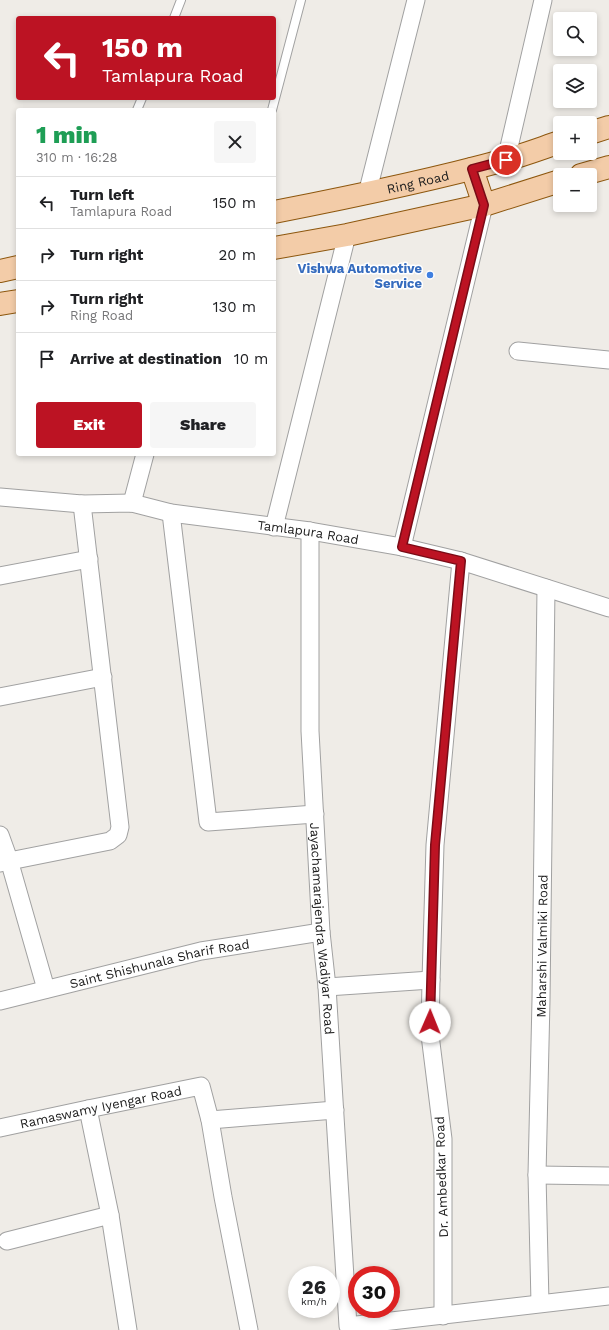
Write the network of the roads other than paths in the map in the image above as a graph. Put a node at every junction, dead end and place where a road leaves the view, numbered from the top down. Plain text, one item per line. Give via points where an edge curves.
1 (181, 0) edge
2 (301, 0) edge
3 (416, 0) edge
4 (543, 0) edge
5 (175, 16) edge
6 (276, 95) edge
7 (609, 127) edge
8 (597, 131) edge
9 (553, 144) edge
10 (506, 160) junction
11 (609, 167) edge
12 (472, 169) junction
13 (597, 170) edge
14 (553, 183) edge
15 (367, 194) junction
16 (484, 205) junction
17 (276, 212) edge
18 (348, 235) junction
19 (276, 248) edge
20 (16, 267) edge
21 (0, 271) edge
22 (16, 301) edge
23 (0, 304) edge
24 (518, 350) dead end
25 (609, 360) edge
26 (144, 456) edge
27 (0, 497) edge
28 (132, 503) junction
29 (82, 504) junction
30 (171, 513) junction
31 (274, 526) junction
32 (310, 531) junction
33 (402, 547) junction
34 (89, 559) junction
35 (461, 561) junction
36 (0, 576) edge
37 (546, 588) junction
38 (609, 608) edge
39 (103, 677) junction
40 (0, 697) edge
41 (315, 814) junction
42 (0, 835) edge
43 (4, 862) edge
44 (321, 932) junction
45 (431, 980) junction
46 (327, 987) junction
47 (46, 989) junction
48 (0, 1001) edge
49 (88, 1108) junction
50 (336, 1110) junction
51 (210, 1120) junction
52 (0, 1128) edge
53 (537, 1175) junction
54 (609, 1176) edge
55 (110, 1215) junction
56 (8, 1241) dead end
57 (609, 1296) edge
58 (540, 1303) junction
59 (442, 1316) junction
60 (128, 1330) edge
61 (248, 1330) edge

1 - 5 lane
2 - 6 lane
3 - 15 street
4 - 10 street
7 - 8 main road
9 - 10 main road, Ring Road
10 - 12 main road, Ring Road
11 - 13 main road
12 - 15 main road, Ring Road
12 - 16 main road
14 - 16 main road
15 - 17 main road, Ring Road
16 - 18 main road
16 - 33 street
18 - 19 main road
18 - 31 street
20 - 21 main road
22 - 23 main road
24 - 25 street
26 - 28 street
27 - 29 street, Tamlapura Road
28 - 29 street, Tamlapura Road
28 - 30 street, Tamlapura Road
29 - 34 street
30 - 31 street, Tamlapura Road
30 - 41 street via 208,822
31 - 32 street, Tamlapura Road
32 - 33 street, Tamlapura Road
32 - 41 street, Jayachamarajendra Wadiyar Road via 310,731
33 - 35 street, Tamlapura Road
34 - 36 street
34 - 39 street
35 - 37 street, Tamlapura Road
35 - 45 street, Dr. Ambedkar Road via 435,845
37 - 38 street, Tamlapura Road
37 - 53 street, Maharshi Valmiki Road
39 - 40 street
39 - 43 street via 120,827 118,835 110,841
41 - 44 street, Jayachamarajendra Wadiyar Road
42 - 43 street
43 - 47 street
44 - 46 street, Jayachamarajendra Wadiyar Road
44 - 47 street, Saint Shishunala Sharif Road via 202,951
45 - 46 street
45 - 59 street, Dr. Ambedkar Road via 430,1035 442,1139
46 - 50 street, Jayachamarajendra Wadiyar Road
47 - 48 street, Saint Shishunala Sharif Road
49 - 51 street, Ramaswamy Iyengar Road via 202,1086
49 - 52 street, Ramaswamy Iyengar Road
49 - 55 street
50 - 51 street
50 - 59 street, Jayachamarajendra Wadiyar Road via 348,1326
51 - 61 street
53 - 54 street
53 - 58 street, Maharshi Valmiki Road
55 - 56 street
55 - 60 street
57 - 58 street
58 - 59 street

